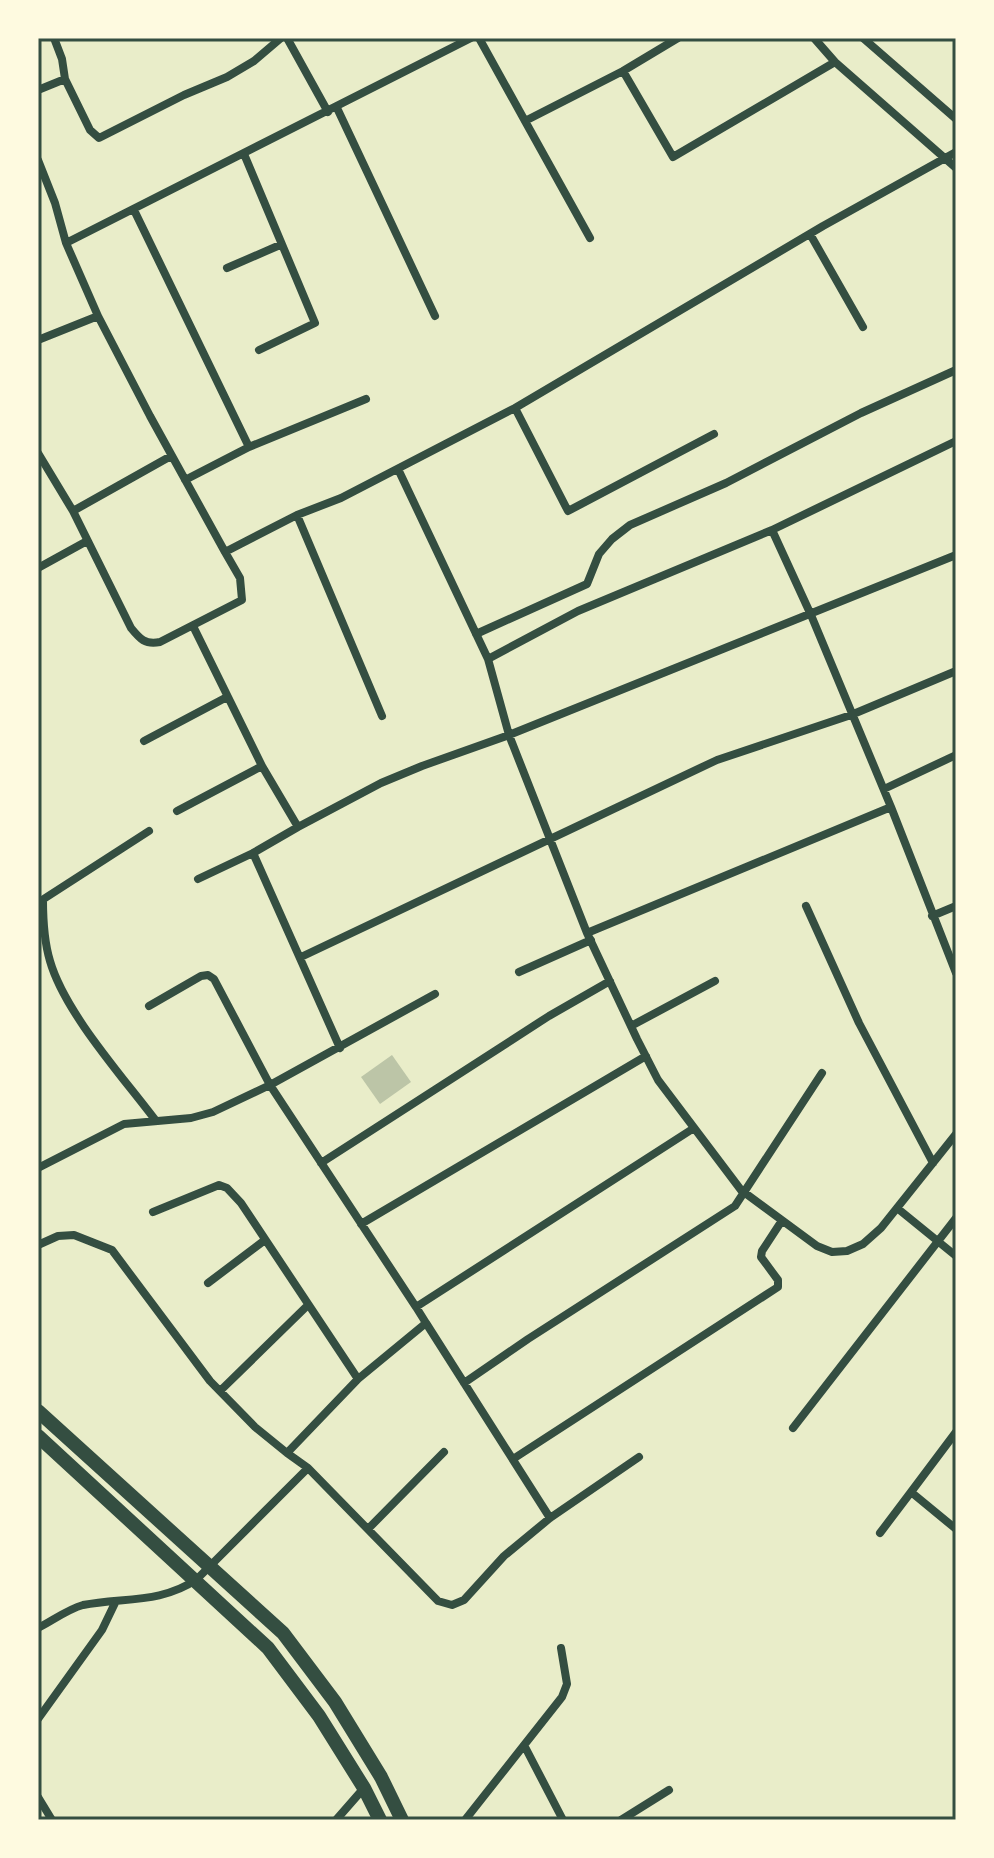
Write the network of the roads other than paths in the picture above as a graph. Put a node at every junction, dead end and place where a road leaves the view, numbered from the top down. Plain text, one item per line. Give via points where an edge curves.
1 (54, 38) edge
2 (281, 38) edge
3 (287, 38) edge
4 (471, 38) edge
5 (479, 38) edge
6 (678, 38) edge
7 (814, 38) edge
8 (863, 38) edge
9 (835, 62) junction
10 (623, 71) junction
11 (65, 79) junction
12 (38, 90) edge
13 (337, 108) junction
14 (328, 112) junction
15 (956, 119) edge
16 (525, 121) junction
17 (956, 152) edge
18 (244, 154) junction
19 (946, 159) junction
20 (38, 160) edge
21 (956, 168) edge
22 (134, 210) junction
23 (810, 234) junction
24 (590, 238) dead end
25 (66, 243) junction
26 (280, 245) junction
27 (227, 268) dead end
28 (98, 316) junction
29 (435, 316) dead end
30 (863, 327) dead end
31 (38, 340) edge
32 (259, 350) dead end
33 (956, 370) edge
34 (366, 399) dead end
35 (515, 408) junction
36 (714, 434) dead end
37 (956, 441) edge
38 (249, 447) junction
39 (38, 453) edge
40 (171, 456) junction
41 (398, 469) junction
42 (185, 480) junction
43 (73, 511) junction
44 (297, 515) junction
45 (772, 530) junction
46 (87, 541) junction
47 (225, 552) junction
48 (956, 555) edge
49 (38, 568) edge
50 (811, 615) junction
51 (193, 626) junction
52 (476, 634) junction
53 (488, 659) junction
54 (956, 671) edge
55 (227, 697) junction
56 (851, 715) junction
57 (382, 716) dead end
58 (509, 735) junction
59 (144, 741) dead end
60 (956, 755) edge
61 (262, 766) junction
62 (884, 789) junction
63 (891, 807) junction
64 (177, 811) dead end
65 (298, 827) junction
66 (149, 831) dead end
67 (550, 838) junction
68 (253, 853) junction
69 (198, 879) dead end
70 (40, 901) edge
71 (806, 906) dead end
72 (956, 906) edge
73 (932, 916) junction
74 (589, 936) junction
75 (301, 957) junction
76 (519, 972) dead end
77 (956, 973) edge
78 (610, 981) junction
79 (715, 981) dead end
80 (435, 994) dead end
81 (149, 1006) dead end
82 (631, 1026) junction
83 (340, 1048) junction
84 (646, 1056) junction
85 (822, 1073) dead end
86 (270, 1085) junction
87 (156, 1121) junction
88 (694, 1128) junction
89 (956, 1134) edge
90 (321, 1163) junction
91 (933, 1163) junction
92 (38, 1168) edge
93 (744, 1193) junction
94 (897, 1208) junction
95 (153, 1212) dead end
96 (956, 1218) edge
97 (781, 1222) junction
98 (361, 1224) junction
99 (265, 1240) junction
100 (939, 1241) junction
101 (38, 1245) edge
102 (956, 1256) edge
103 (208, 1283) dead end
104 (308, 1305) junction
105 (416, 1307) junction
106 (426, 1323) junction
107 (358, 1379) junction
108 (464, 1383) junction
109 (220, 1391) junction
110 (38, 1411) edge
111 (793, 1428) dead end
112 (956, 1432) edge
113 (38, 1436) edge
114 (444, 1452) dead end
115 (287, 1453) junction
116 (639, 1457) dead end
117 (513, 1459) junction
118 (308, 1468) junction
119 (911, 1492) junction
120 (550, 1518) junction
121 (368, 1529) junction
122 (956, 1529) edge
123 (880, 1533) dead end
124 (209, 1567) junction
125 (195, 1581) junction
126 (115, 1603) junction
127 (38, 1628) edge
128 (561, 1648) dead end
129 (38, 1719) edge
130 (524, 1745) junction
131 (364, 1788) junction
132 (669, 1790) dead end
133 (38, 1797) edge
134 (52, 1820) edge
135 (336, 1820) edge
136 (380, 1820) edge
137 (402, 1820) edge
138 (465, 1820) edge
139 (563, 1820) edge
140 (621, 1820) edge

1 - 11 street
2 - 11 street via 227,77 99,138
3 - 14 street
4 - 13 street
5 - 16 street
6 - 10 street
7 - 9 street
8 - 15 street
9 - 10 street via 673,157
9 - 19 street
10 - 16 street
11 - 12 street
13 - 14 street
13 - 29 street
14 - 18 street
16 - 24 street
17 - 19 street
18 - 22 street
18 - 26 street
19 - 21 street
19 - 23 street
20 - 25 street
22 - 25 street
22 - 38 street
23 - 30 street
23 - 35 street
25 - 28 street
26 - 27 street
26 - 32 street via 315,323
28 - 31 street
28 - 40 street
33 - 52 street via 630,525 599,554 587,584
34 - 38 street
35 - 36 street via 568,511
35 - 41 street
37 - 45 street
38 - 42 street
39 - 43 street
40 - 42 street
40 - 43 street
41 - 44 street
41 - 52 street
42 - 47 street
43 - 46 street
44 - 47 street
44 - 57 street
45 - 50 street
45 - 53 street via 578,611
46 - 49 street
46 - 51 street via 141,639 160,642
47 - 51 street via 240,578 242,600
48 - 50 street
50 - 56 street
50 - 58 street
51 - 55 street
52 - 53 street
53 - 58 street
54 - 56 street
55 - 59 street
55 - 61 street
56 - 62 street
56 - 67 street via 717,760
58 - 65 street via 381,783
58 - 67 street
60 - 62 street
61 - 64 street
61 - 65 street
62 - 63 street
63 - 73 street
63 - 74 street
65 - 68 street
66 - 70 street
67 - 74 street
67 - 75 street
68 - 69 street
68 - 75 street
70 - 87 street via 50,963 63,991
71 - 91 street via 859,1023
72 - 73 street
73 - 77 street
74 - 76 street
74 - 78 street
75 - 83 street
78 - 82 street
78 - 90 street
79 - 82 street
80 - 83 street
81 - 86 street via 208,975
82 - 84 street
83 - 86 street
84 - 88 street
84 - 98 street
85 - 93 street
86 - 87 street via 213,1112
86 - 90 street
87 - 92 street via 124,1124
88 - 93 street
88 - 105 street
89 - 91 street
90 - 98 street
91 - 94 street
93 - 97 street
93 - 108 street via 714,1222
94 - 97 street via 863,1244 847,1251 817,1246
94 - 100 street
95 - 99 street via 219,1185 234,1194
96 - 100 street
97 - 117 street via 761,1257 778,1287
98 - 105 street
99 - 103 street
99 - 104 street
100 - 102 street
100 - 111 street
101 - 109 street via 74,1235 112,1250
104 - 107 street
104 - 109 street
105 - 106 street
106 - 107 street
106 - 108 street
107 - 115 street
108 - 117 street
109 - 115 street
110 - 124 main road
112 - 119 street
113 - 125 main road
114 - 121 street
115 - 118 street
116 - 120 street
117 - 120 street
118 - 121 street
118 - 124 street
119 - 122 street
119 - 123 street
120 - 121 street via 504,1556 464,1600 452,1605 438,1601
124 - 125 street
124 - 137 main road via 283,1633 335,1702
125 - 126 street via 179,1592
125 - 131 main road via 268,1648
126 - 127 street via 81,1606
126 - 129 street via 102,1630
128 - 130 street via 567,1684
130 - 138 street
130 - 139 street
131 - 135 street
131 - 136 main road
132 - 140 street
133 - 134 street

